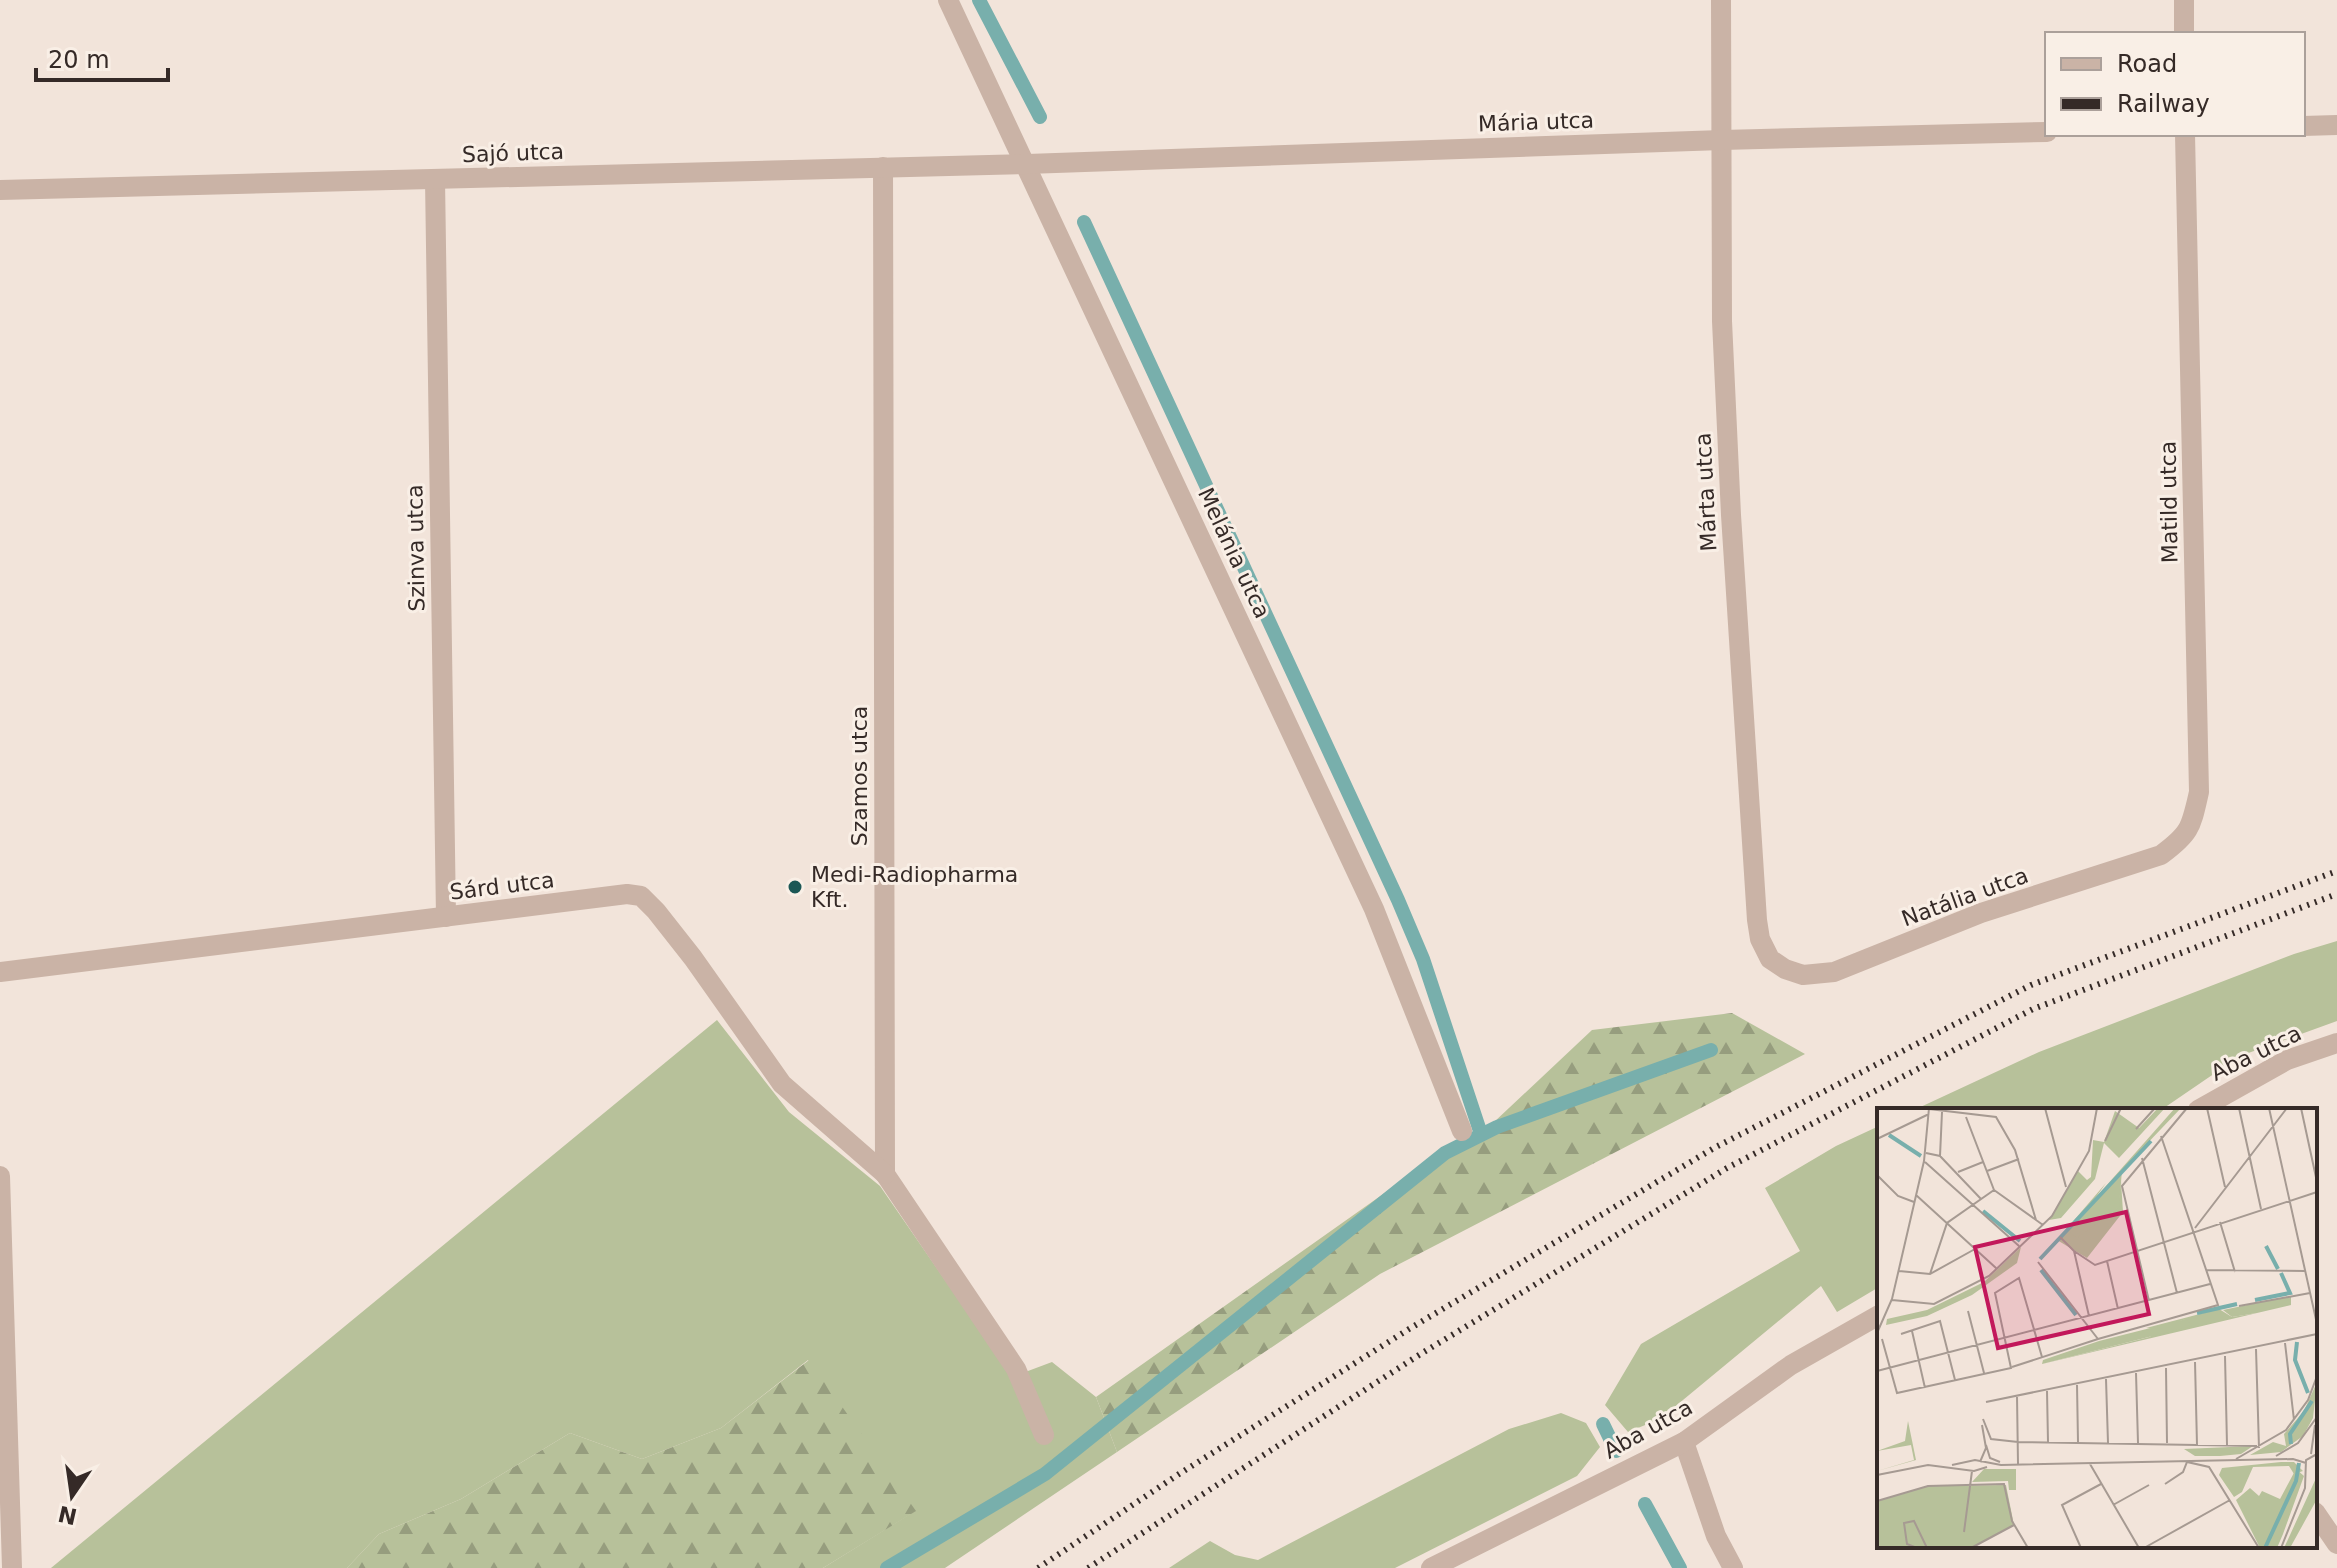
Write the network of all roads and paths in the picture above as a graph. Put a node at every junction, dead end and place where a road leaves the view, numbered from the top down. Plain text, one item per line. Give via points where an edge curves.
1 (948, 0) edge
2 (1721, 0) edge
3 (2184, 0) edge
4 (2184, 32) edge
5 (2337, 125) edge
6 (2305, 126) edge
7 (2045, 132) edge
8 (2185, 136) edge
9 (1722, 140) junction
10 (1027, 164) junction
11 (883, 167) junction
12 (435, 179) junction
13 (0, 190) edge
14 (2161, 855) joint
15 (446, 917) junction
16 (1785, 969) joint
17 (0, 972) edge
18 (2337, 1043) edge
19 (2202, 1108) edge
20 (1462, 1131) dead end
21 (885, 1174) junction
22 (0, 1176) edge
23 (1877, 1316) edge
24 (1044, 1435) dead end
25 (1684, 1442) junction
26 (2317, 1515) edge
27 (2337, 1544) edge
28 (12, 1568) edge
29 (1431, 1568) edge
30 (1733, 1568) edge

1 - 10 street, Melánia utca
2 - 9 street, Márta utca
3 - 4 street
5 - 6 street
7 - 9 street, Mária utca
8 - 14 street, Matild utca via 2199,792 2191,828
9 - 10 street, Mária utca
9 - 16 street, Márta utca via 1722,321 1757,920 1770,959
10 - 11 street, Sajó utca
10 - 20 street, Melánia utca via 1374,909
11 - 12 street, Sajó utca
11 - 21 street, Szamos utca
12 - 13 street, Sajó utca
12 - 15 street, Szinva utca
14 - 16 street, Natália utca via 1981,913 1834,972 1803,975
15 - 17 street, Sárd utca
15 - 21 street, Sárd utca via 641,896 693,958 782,1084
18 - 19 street, Aba utca via 2287,1060
21 - 24 street via 1016,1369
22 - 28 street
23 - 25 street, Aba utca via 1791,1365
25 - 29 street, Aba utca
25 - 30 street via 1716,1536
26 - 27 street

